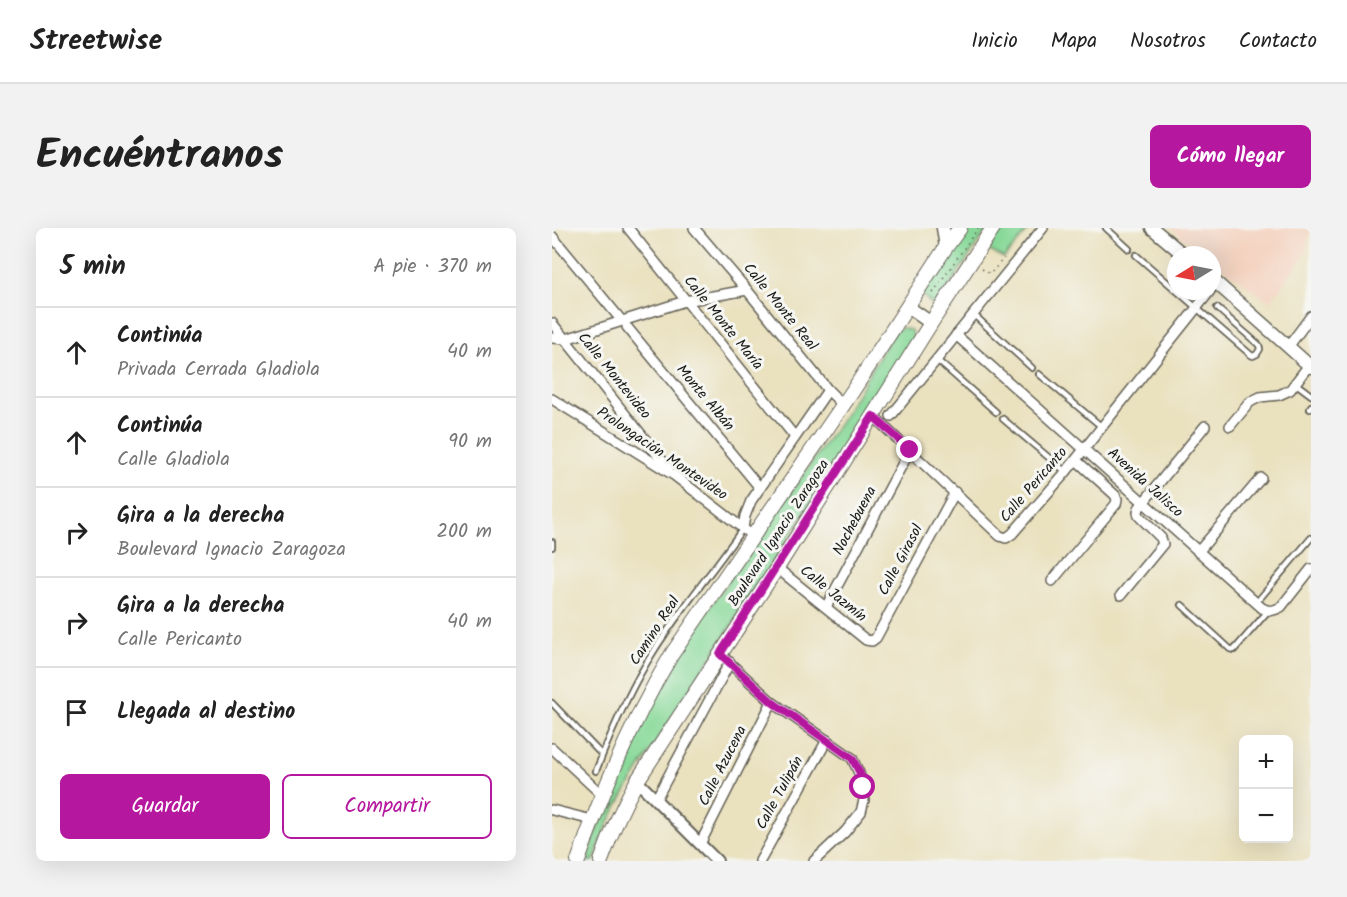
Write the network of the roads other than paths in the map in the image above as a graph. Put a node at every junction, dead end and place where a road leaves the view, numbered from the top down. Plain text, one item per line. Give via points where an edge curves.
1 (628, 228) edge
2 (694, 228) edge
3 (943, 228) edge
4 (960, 228) edge
5 (993, 228) edge
6 (1043, 228) edge
7 (1106, 228) edge
8 (1152, 228) edge
9 (552, 236) edge
10 (1173, 246) edge
11 (946, 247) junction
12 (1129, 249) dead end
13 (1136, 255) dead end
14 (1167, 283) edge
15 (747, 291) junction
16 (1221, 292) edge
17 (1187, 300) edge
18 (1202, 300) edge
19 (686, 301) junction
20 (908, 307) junction
21 (1196, 308) junction
22 (1217, 309) dead end
23 (973, 314) junction
24 (1311, 316) edge
25 (552, 322) edge
26 (931, 323) junction
27 (625, 324) junction
28 (956, 335) junction
29 (552, 338) edge
30 (566, 339) junction
31 (1288, 346) junction
32 (937, 360) junction
33 (1310, 366) edge
34 (1032, 368) dead end
35 (1039, 374) dead end
36 (1295, 383) junction
37 (828, 390) junction
38 (1311, 395) edge
39 (552, 399) edge
40 (843, 405) junction
41 (996, 412) dead end
42 (873, 416) junction
43 (891, 416) dead end
44 (1003, 419) dead end
45 (1205, 426) dead end
46 (1230, 426) dead end
47 (1102, 427) junction
48 (795, 438) junction
49 (1085, 449) junction
50 (910, 450) junction
51 (1076, 460) junction
52 (1066, 472) junction
53 (675, 476) junction
54 (1261, 478) dead end
55 (760, 488) junction
56 (955, 492) junction
57 (1143, 503) junction
58 (748, 533) junction
59 (1311, 538) edge
60 (552, 542) edge
61 (552, 547) edge
62 (1198, 552) junction
63 (777, 568) junction
64 (1311, 569) edge
65 (1052, 581) dead end
66 (1121, 595) dead end
67 (1256, 603) junction
68 (1182, 605) dead end
69 (826, 607) junction
70 (1268, 611) junction
71 (872, 640) joint
72 (725, 658) junction
73 (772, 702) junction
74 (552, 703) edge
75 (827, 740) junction
76 (552, 748) edge
77 (602, 755) junction
78 (596, 771) dead end
79 (637, 781) junction
80 (602, 795) junction
81 (656, 799) junction
82 (552, 810) edge
83 (592, 820) junction
84 (700, 844) junction
85 (578, 861) edge
86 (601, 861) edge
87 (717, 861) edge
88 (759, 861) edge
89 (814, 861) edge

1 - 19 street, Calle Monte María
2 - 15 street, Calle Monte Real
3 - 11 main road
4 - 11 main road, Boulevard Ignacio Zaragoza
5 - 26 main road, Boulevard Ignacio Zaragoza
6 - 23 street
7 - 12 lane
8 - 10 main road
9 - 27 street, Monte Albán
11 - 20 main road, Boulevard Ignacio Zaragoza
13 - 14 lane
15 - 19 street
15 - 37 street, Calle Monte Real
16 - 31 main road
17 - 21 lane
18 - 21 street, Calle Pericanto
19 - 27 street
19 - 48 street, Calle Monte María
20 - 26 main road
20 - 40 main road, Boulevard Ignacio Zaragoza
21 - 22 lane via 1251,355 1257,354 1259,345
21 - 47 street, Calle Pericanto
23 - 28 street
23 - 34 lane
24 - 31 street
25 - 30 street, Calle Montevideo
26 - 42 main road, Boulevard Ignacio Zaragoza
27 - 30 street
27 - 55 street, Monte Albán
28 - 32 street
28 - 49 street, Avenida Jalisco
29 - 30 street
30 - 53 street, Calle Montevideo
31 - 33 main road
32 - 41 lane
32 - 43 street
33 - 36 street
35 - 47 lane
36 - 38 lane
36 - 46 street via 1290,390 1250,402
37 - 40 street, Calle Monte Real
37 - 48 street
39 - 53 street, Prolongación Montevideo
40 - 58 main road, Boulevard Ignacio Zaragoza
42 - 50 street, Calle Pericanto
42 - 63 main road, Boulevard Ignacio Zaragoza
44 - 52 lane
45 - 57 street
47 - 49 street, Calle Pericanto
48 - 55 street
49 - 51 street, Calle Pericanto
49 - 57 street, Avenida Jalisco
50 - 56 street, Calle Pericanto
50 - 69 street, Nochebuena
51 - 52 street, Calle Pericanto
51 - 65 street via 1117,499
52 - 56 street, Calle Pericanto via 1006,538
53 - 58 street, Prolongación Montevideo
54 - 62 street
55 - 58 street via 745,516
56 - 71 street, Calle Girasol
57 - 62 street, Avenida Jalisco
57 - 66 street via 1139,516 1163,544
58 - 77 lane, Camino Real via 687,603 654,650
58 - 80 main road, Boulevard Ignacio Zaragoza via 661,672
59 - 67 lane
60 - 61 lane
62 - 67 street, Avenida Jalisco
63 - 69 street, Calle Jazmín
63 - 72 main road, Boulevard Ignacio Zaragoza
64 - 70 street via 1281,607
67 - 70 street, Avenida Jalisco
68 - 70 lane via 1234,650
69 - 71 street, Calle Jazmín via 866,640
72 - 73 street
72 - 79 main road, Boulevard Ignacio Zaragoza
72 - 81 street
73 - 75 street
73 - 84 street, Calle Azucena
74 - 77 lane
75 - 88 street, Calle Tulipán
75 - 89 street via 852,758 860,773 864,800 861,812 845,832
76 - 80 street
77 - 78 lane, Camino Real
79 - 81 street
79 - 86 main road, Boulevard Ignacio Zaragoza
80 - 83 main road, Boulevard Ignacio Zaragoza
81 - 84 street
82 - 83 street
83 - 85 main road, Boulevard Ignacio Zaragoza
84 - 87 street

